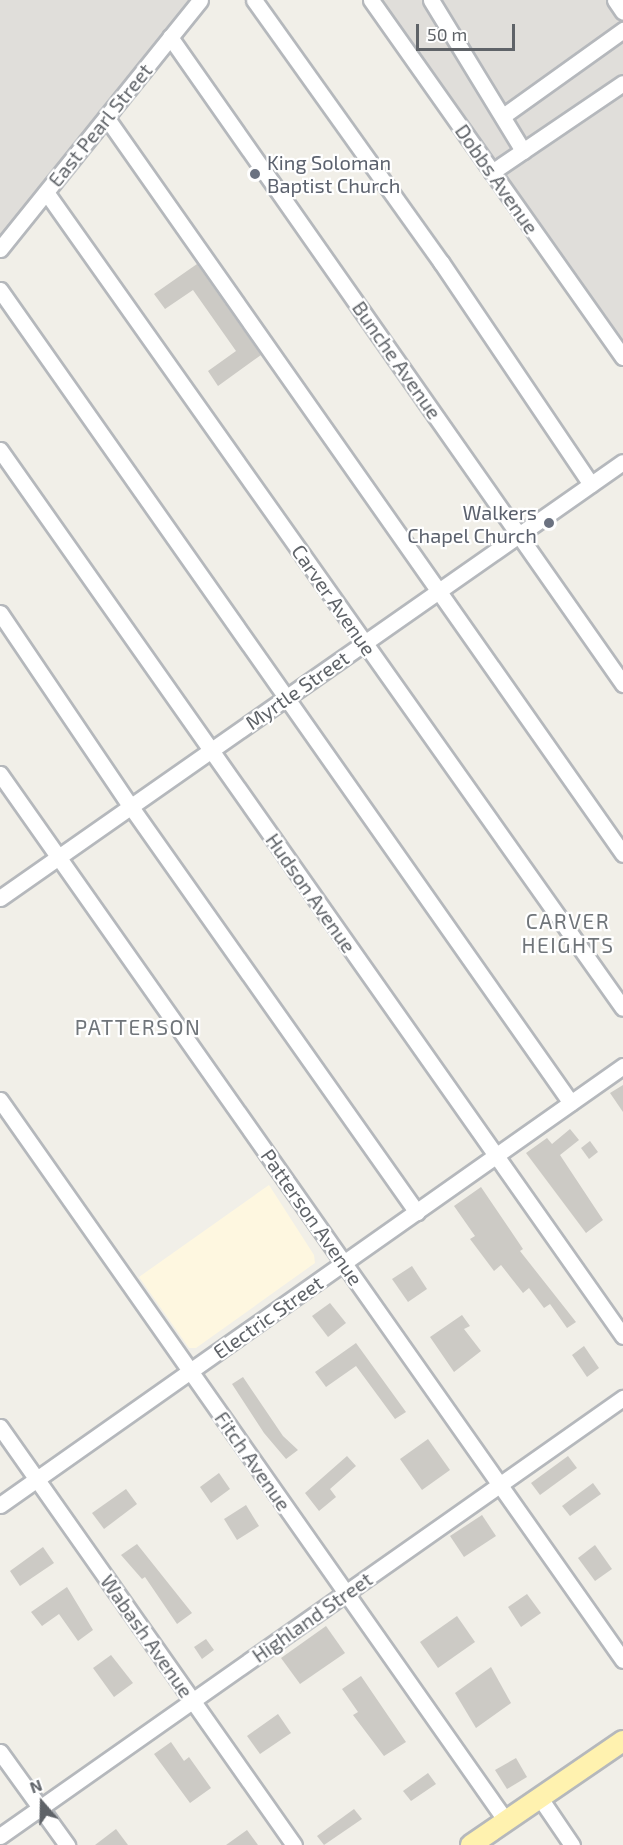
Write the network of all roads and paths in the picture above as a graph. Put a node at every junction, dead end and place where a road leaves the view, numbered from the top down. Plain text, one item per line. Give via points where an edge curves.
1 (200, 0) edge
2 (254, 0) edge
3 (371, 0) edge
4 (431, 0) edge
5 (615, 0) edge
6 (623, 12) edge
7 (623, 30) edge
8 (170, 37) junction
9 (623, 82) edge
10 (503, 116) junction
11 (106, 117) junction
12 (524, 151) junction
13 (492, 172) junction
14 (46, 192) junction
15 (0, 249) edge
16 (0, 290) edge
17 (623, 357) edge
18 (0, 450) edge
19 (623, 462) edge
20 (591, 484) junction
21 (519, 535) junction
22 (438, 591) junction
23 (0, 613) edge
24 (365, 643) junction
25 (623, 684) edge
26 (286, 698) junction
27 (211, 751) junction
28 (0, 774) edge
29 (131, 807) junction
30 (623, 854) edge
31 (58, 857) junction
32 (0, 898) edge
33 (623, 1008) edge
34 (623, 1066) edge
35 (0, 1100) edge
36 (571, 1103) junction
37 (496, 1156) junction
38 (417, 1212) junction
39 (344, 1263) junction
40 (623, 1336) edge
41 (190, 1371) junction
42 (623, 1398) edge
43 (0, 1427) edge
44 (37, 1480) junction
45 (500, 1485) junction
46 (0, 1505) edge
47 (345, 1593) junction
48 (623, 1660) edge
49 (192, 1700) junction
50 (623, 1741) edge
51 (0, 1752) edge
52 (540, 1798) junction
53 (41, 1807) junction
54 (506, 1821) junction
55 (0, 1836) edge
56 (67, 1845) edge
57 (294, 1845) edge
58 (471, 1845) edge
59 (572, 1845) edge

1 - 8 street, East Pearl Street
2 - 20 street via 441,262
3 - 13 street, Dobbs Avenue
4 - 10 street
5 - 6 street
7 - 10 street
8 - 11 street, East Pearl Street
8 - 21 street, Bunche Avenue
9 - 12 street
10 - 12 street
11 - 14 street, East Pearl Street
11 - 22 street
12 - 13 street
13 - 17 street, Dobbs Avenue
14 - 15 street, East Pearl Street
14 - 24 street, Carver Avenue
16 - 26 street
18 - 27 street, Hudson Avenue
19 - 20 street, Myrtle Street
20 - 21 street, Myrtle Street
21 - 22 street, Myrtle Street
21 - 25 street, Bunche Avenue
22 - 24 street, Myrtle Street
22 - 30 street
23 - 29 street
24 - 26 street, Myrtle Street
24 - 33 street, Carver Avenue
26 - 27 street, Myrtle Street
26 - 36 street
27 - 29 street, Myrtle Street
27 - 37 street, Hudson Avenue
28 - 31 street, Patterson Avenue
29 - 31 street, Myrtle Street
29 - 38 street
31 - 32 street, Myrtle Street
31 - 39 street, Patterson Avenue
34 - 36 street, Electric Street
35 - 41 street, Fitch Avenue
36 - 37 street, Electric Street
37 - 38 street, Electric Street
37 - 40 street, Hudson Avenue
38 - 39 street, Electric Street
39 - 41 street, Electric Street
39 - 45 street, Patterson Avenue
41 - 44 street, Electric Street
41 - 47 street, Fitch Avenue
42 - 45 street, Highland Street
43 - 44 street, Wabash Avenue
44 - 46 street, Electric Street
44 - 49 street, Wabash Avenue
45 - 47 street, Highland Street
45 - 48 street, Patterson Avenue
47 - 49 street, Highland Street
47 - 54 street, Fitch Avenue
49 - 53 street, Highland Street
49 - 57 street, Wabash Avenue
50 - 52 main road
51 - 53 street
52 - 54 main road
52 - 59 street
53 - 55 street, Highland Street
53 - 56 street
54 - 58 main road

